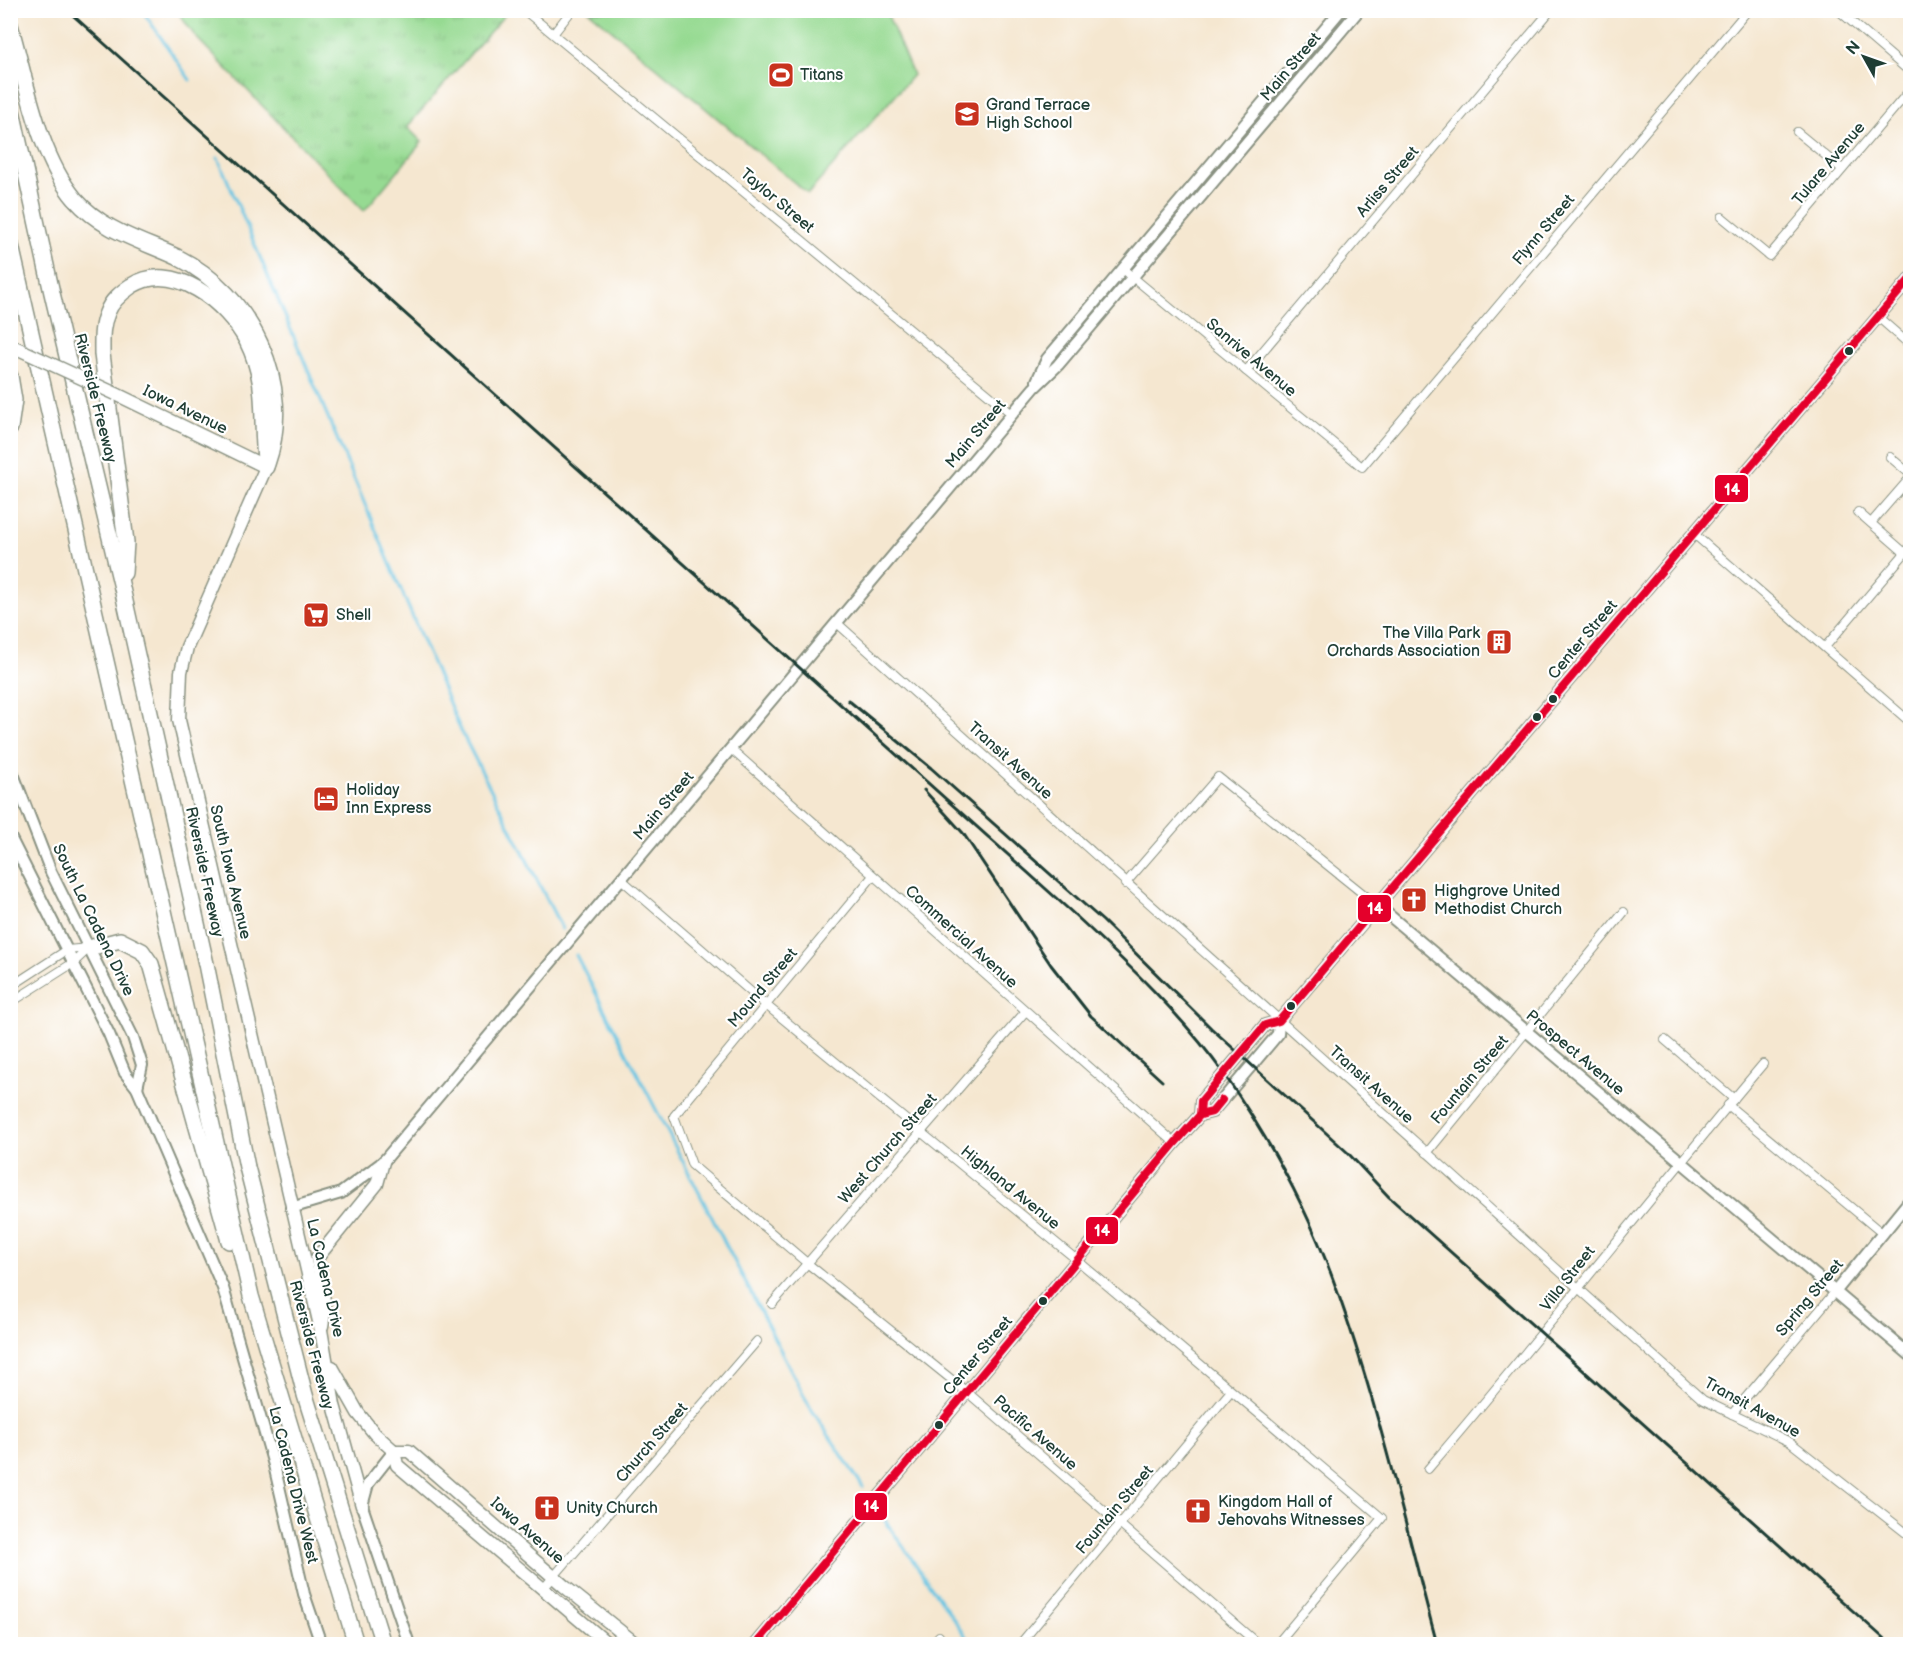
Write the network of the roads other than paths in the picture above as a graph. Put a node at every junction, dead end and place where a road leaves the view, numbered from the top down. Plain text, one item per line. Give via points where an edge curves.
1 (524, 10) edge
2 (572, 10) edge
3 (1341, 10) edge
4 (1359, 10) edge
5 (1551, 10) edge
6 (1748, 10) edge
7 (1838, 10) edge
8 (10, 25) edge
9 (554, 33) junction
10 (1911, 72) edge
11 (1911, 90) edge
12 (10, 101) edge
13 (1797, 132) dead end
14 (1842, 169) junction
15 (1722, 217) dead end
16 (10, 241) edge
17 (1122, 269) junction
18 (1133, 278) junction
19 (1911, 279) edge
20 (1878, 317) junction
21 (10, 345) edge
22 (1911, 345) edge
23 (1246, 371) junction
24 (10, 376) edge
25 (1034, 388) junction
26 (1012, 414) junction
27 (10, 428) edge
28 (1890, 457) dead end
29 (266, 467) junction
30 (1362, 467) joint
31 (1911, 476) edge
32 (1858, 512) dead end
33 (1871, 523) junction
34 (1694, 534) junction
35 (1908, 550) edge
36 (122, 588) junction
37 (837, 623) junction
38 (1826, 646) junction
39 (1911, 722) edge
40 (731, 749) junction
41 (10, 766) edge
42 (10, 837) edge
43 (872, 877) junction
44 (621, 879) junction
45 (1125, 884) junction
46 (1377, 905) junction
47 (1624, 912) dead end
48 (89, 948) junction
49 (67, 950) junction
50 (73, 963) junction
51 (10, 987) edge
52 (10, 1004) edge
53 (766, 1005) junction
54 (1025, 1012) junction
55 (1279, 1021) junction
56 (1527, 1032) junction
57 (1665, 1040) dead end
58 (1763, 1064) dead end
59 (137, 1088) junction
60 (1731, 1102) junction
61 (1200, 1115) junction
62 (674, 1116) joint
63 (921, 1133) junction
64 (1175, 1143) junction
65 (1427, 1153) junction
66 (383, 1162) junction
67 (1681, 1162) junction
68 (1911, 1200) edge
69 (291, 1208) junction
70 (1883, 1234) junction
71 (1077, 1260) junction
72 (807, 1263) junction
73 (1577, 1287) junction
74 (1835, 1292) junction
75 (251, 1296) junction
76 (772, 1304) dead end
77 (321, 1330) junction
78 (237, 1333) joint
79 (757, 1341) dead end
80 (326, 1355) junction
81 (1911, 1355) edge
82 (967, 1392) junction
83 (1230, 1392) junction
84 (1732, 1414) junction
85 (394, 1451) junction
86 (1428, 1469) dead end
87 (362, 1506) junction
88 (1119, 1525) junction
89 (1911, 1536) edge
90 (555, 1577) junction
91 (543, 1589) junction
92 (939, 1636) dead end
93 (321, 1644) edge
94 (356, 1644) edge
95 (383, 1644) edge
96 (409, 1644) edge
97 (608, 1644) edge
98 (636, 1644) edge
99 (756, 1644) edge
100 (932, 1644) edge
101 (1020, 1644) edge
102 (1258, 1644) edge
103 (1277, 1644) edge

1 - 9 street, Taylor Street
2 - 9 street
3 - 17 main road, Main Street
4 - 18 main road, Main Street
5 - 23 street, Arliss Street
6 - 30 street, Flynn Street
7 - 10 street
8 - 29 highway via 39,123 64,185 83,208 105,225 178,258 201,273 228,296 248,321 270,370 277,411 274,444
9 - 26 street, Taylor Street
11 - 14 street, Tulare Avenue
12 - 36 highway, Riverside Freeway
13 - 14 street
14 - 15 street, Tulare Avenue via 1768,256
16 - 75 highway
17 - 18 street, Sanrive Avenue
17 - 25 main road, Main Street via 1047,359
18 - 23 street, Sanrive Avenue
18 - 25 main road, Main Street
19 - 20 main road, Center Street
20 - 22 street
20 - 34 main road, Center Street
21 - 29 main road, Iowa Avenue, bridge
23 - 30 street, Sanrive Avenue
24 - 27 highway via 14,400
25 - 26 main road, Main Street
26 - 37 main road, Main Street
28 - 31 street
29 - 36 highway via 260,375 239,329 202,292 172,278 146,279 124,290 107,311 102,327 126,542
29 - 69 main road, South Iowa Avenue via 188,647 181,672 179,720
31 - 33 street
32 - 33 street
33 - 35 street
34 - 38 street
34 - 46 main road, Center Street
35 - 38 street
36 - 95 highway, Riverside Freeway via 247,1167 305,1395
37 - 40 main road, Main Street
37 - 45 street, Transit Avenue
38 - 39 street
40 - 43 street, Commercial Avenue
40 - 44 main road, Main Street
41 - 48 main road, South La Cadena Drive via 51,872
42 - 49 main road, South La Cadena Drive
43 - 53 street, Mound Street
43 - 54 street, Commercial Avenue
44 - 53 street, Highland Avenue
44 - 66 main road, Main Street
45 - 46 street, Prospect Avenue via 1218,777
45 - 55 street, Transit Avenue
46 - 55 main road, Center Street
46 - 56 main road, Prospect Avenue
47 - 56 street, Fountain Street
48 - 49 street
48 - 50 street
48 - 59 main road, South La Cadena Drive via 133,1037 142,1065
48 - 75 highway via 120,940 142,951 151,964 237,1269
49 - 50 main road, South La Cadena Drive
49 - 51 street
50 - 52 street
50 - 59 main road, South La Cadena Drive via 125,1074
53 - 62 street, Mound Street
53 - 63 street, Highland Avenue
54 - 63 street, West Church Street
54 - 64 street, Commercial Avenue
55 - 61 main road, Center Street via 1278,1034 1212,1112
55 - 61 main road, Center Street via 1265,1025 1201,1101
55 - 65 street, Transit Avenue
56 - 65 street, Fountain Street
56 - 67 main road, Prospect Avenue
57 - 60 street
58 - 60 street, Villa Street
59 - 78 main road, South La Cadena Drive via 210,1252
60 - 67 street, Villa Street
60 - 70 street
61 - 64 main road, Center Street
62 - 72 street, Pacific Avenue via 692,1165
63 - 71 street, Highland Avenue
63 - 72 street, West Church Street
64 - 71 main road, Center Street
65 - 73 street, Transit Avenue
66 - 69 main road, Main Street via 341,1193
66 - 77 main road via 377,1184 317,1258 325,1307
67 - 73 street, Villa Street
67 - 74 main road, Prospect Avenue
68 - 70 main road, Spring Street
69 - 77 main road, La Cadena Drive
70 - 74 main road, Spring Street
71 - 82 main road, Center Street
71 - 83 street, Highland Avenue
72 - 76 street, West Church Street
72 - 82 street, Pacific Avenue
73 - 84 street, Transit Avenue via 1703,1400
73 - 86 street, Villa Street via 1542,1335
74 - 81 main road, Prospect Avenue
74 - 84 street, Spring Street
75 - 94 highway
77 - 80 main road, La Cadena Drive
78 - 93 main road, La Cadena Drive West via 274,1465 304,1594
79 - 90 street, Church Street
80 - 85 main road, Iowa Avenue via 358,1413
80 - 87 main road via 333,1405
82 - 88 street, Pacific Avenue
82 - 99 main road, Center Street
83 - 88 street, Fountain Street
83 - 103 street, Highland Avenue via 1382,1518
84 - 89 street, Transit Avenue via 1790,1442
85 - 87 main road via 368,1484
85 - 90 main road, Iowa Avenue via 409,1452
85 - 91 main road, Iowa Avenue via 397,1465
87 - 96 main road
88 - 101 street, Fountain Street
88 - 102 street, Pacific Avenue
90 - 91 street, Church Street
90 - 98 main road, Iowa Avenue
91 - 97 main road, Iowa Avenue
92 - 100 street

